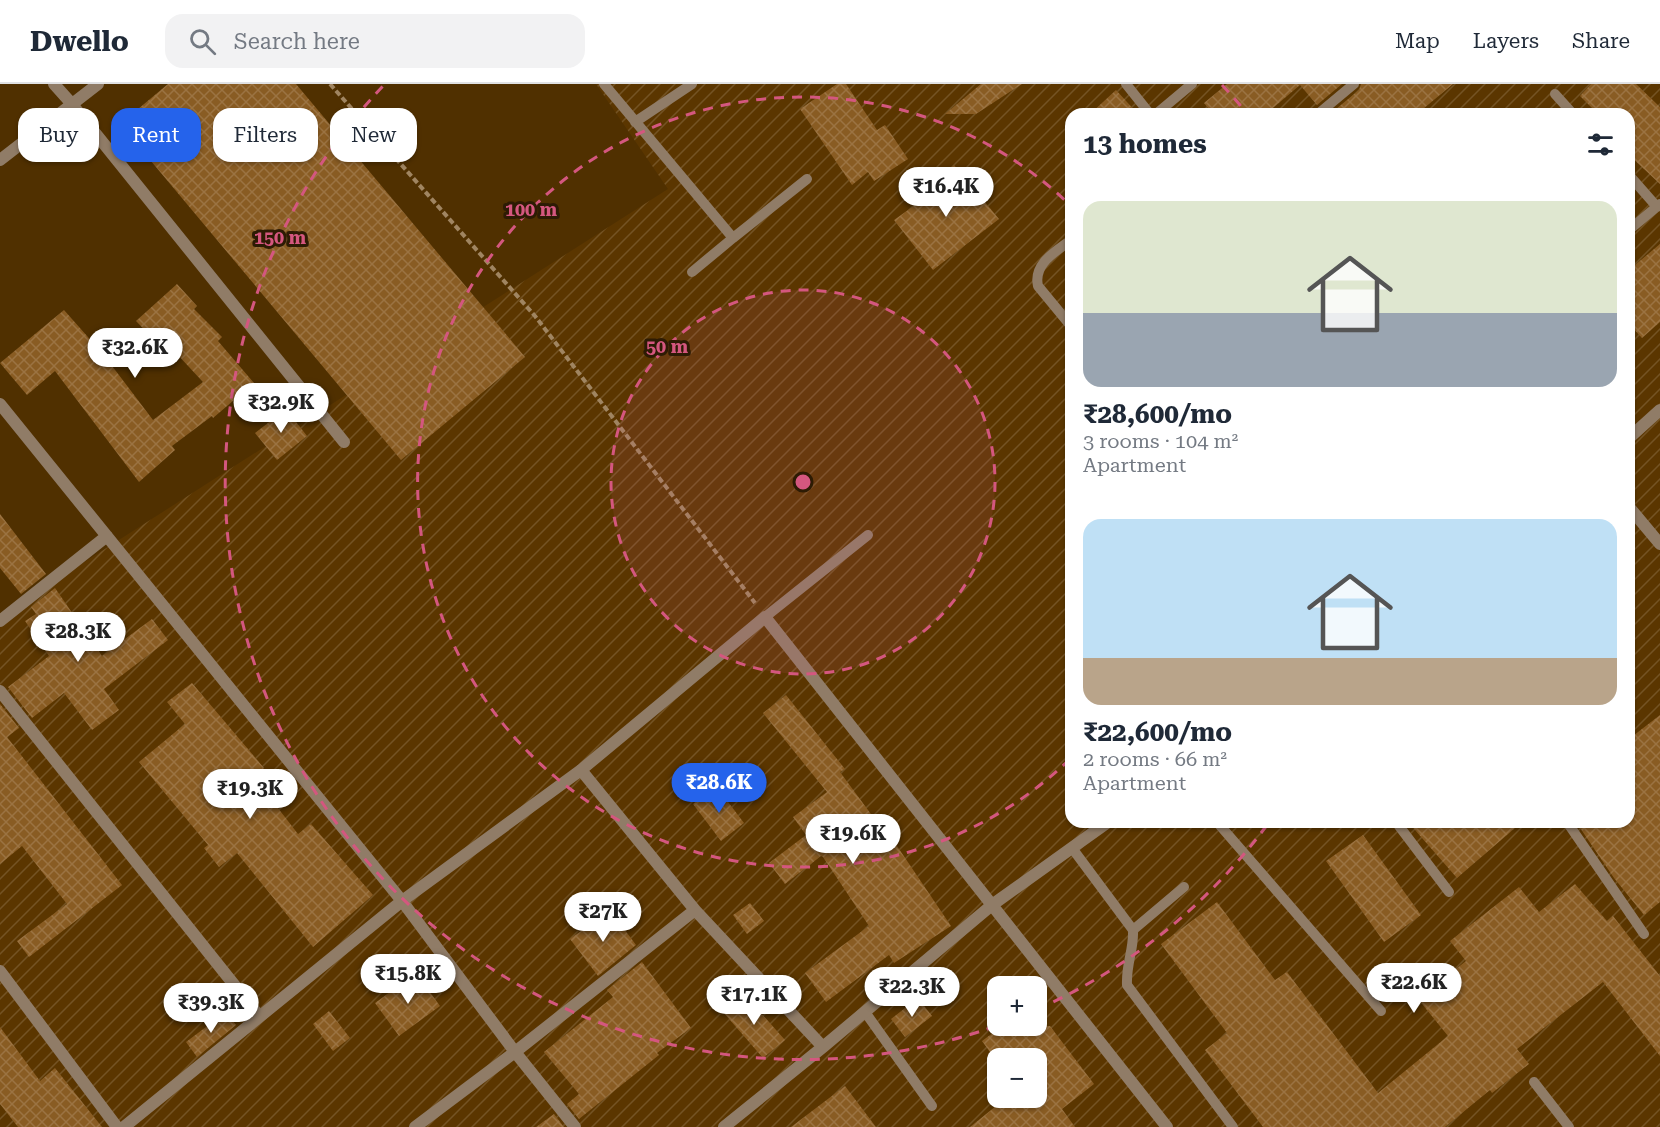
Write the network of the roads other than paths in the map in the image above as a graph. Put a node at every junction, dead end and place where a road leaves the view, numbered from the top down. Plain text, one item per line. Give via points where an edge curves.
1 (54, 84) edge
2 (98, 84) edge
3 (604, 84) edge
4 (692, 84) edge
5 (1126, 84) edge
6 (1192, 84) edge
7 (1354, 84) edge
8 (1555, 94) dead end
9 (71, 103) junction
10 (1145, 108) edge
11 (1163, 108) edge
12 (1325, 108) edge
13 (1568, 108) edge
14 (635, 122) junction
15 (0, 160) edge
16 (807, 178) dead end
17 (1635, 182) edge
18 (1659, 205) edge
19 (1635, 226) edge
20 (733, 238) junction
21 (1065, 245) edge
22 (692, 272) dead end
23 (1065, 319) edge
24 (0, 404) edge
25 (1660, 410) edge
26 (1635, 433) edge
27 (344, 442) dead end
28 (1635, 514) edge
29 (868, 535) dead end
30 (107, 536) junction
31 (1660, 544) edge
32 (765, 617) junction
33 (0, 621) edge
34 (0, 691) edge
35 (581, 770) junction
36 (1100, 828) edge
37 (1222, 828) edge
38 (1401, 828) edge
39 (1571, 828) edge
40 (1072, 848) junction
41 (1184, 887) dead end
42 (1449, 892) dead end
43 (402, 901) junction
44 (992, 905) junction
45 (695, 910) junction
46 (1133, 930) junction
47 (1644, 933) dead end
48 (0, 971) edge
49 (1381, 1011) dead end
50 (865, 1012) junction
51 (259, 1016) junction
52 (823, 1047) junction
53 (515, 1052) junction
54 (1534, 1082) dead end
55 (932, 1106) dead end
56 (117, 1127) edge
57 (124, 1127) edge
58 (415, 1127) edge
59 (575, 1127) edge
60 (724, 1127) edge
61 (1167, 1127) edge
62 (1233, 1127) edge
63 (1569, 1127) edge

1 - 9 street
2 - 9 street
3 - 14 lane
4 - 14 lane
5 - 10 lane
6 - 11 lane
7 - 12 lane
8 - 13 lane
9 - 15 street
9 - 27 street
14 - 20 lane
16 - 20 lane
17 - 18 lane
18 - 19 lane
20 - 22 lane
21 - 23 lane via 1039,268 1036,278 1038,286
24 - 30 street
25 - 26 street
28 - 31 street
29 - 32 lane
30 - 33 street
30 - 43 street
32 - 35 street
32 - 44 street
34 - 51 street
35 - 43 street
35 - 45 street
36 - 40 street
37 - 49 lane
38 - 42 lane
39 - 47 lane
40 - 44 street
40 - 46 lane
41 - 46 lane
43 - 51 street
43 - 53 street
44 - 50 street
44 - 61 street
45 - 52 street
45 - 53 street
46 - 62 lane via 1127,985
48 - 56 street
50 - 52 street
50 - 55 lane
51 - 57 street
52 - 60 street
53 - 58 street
53 - 59 street
54 - 63 lane

